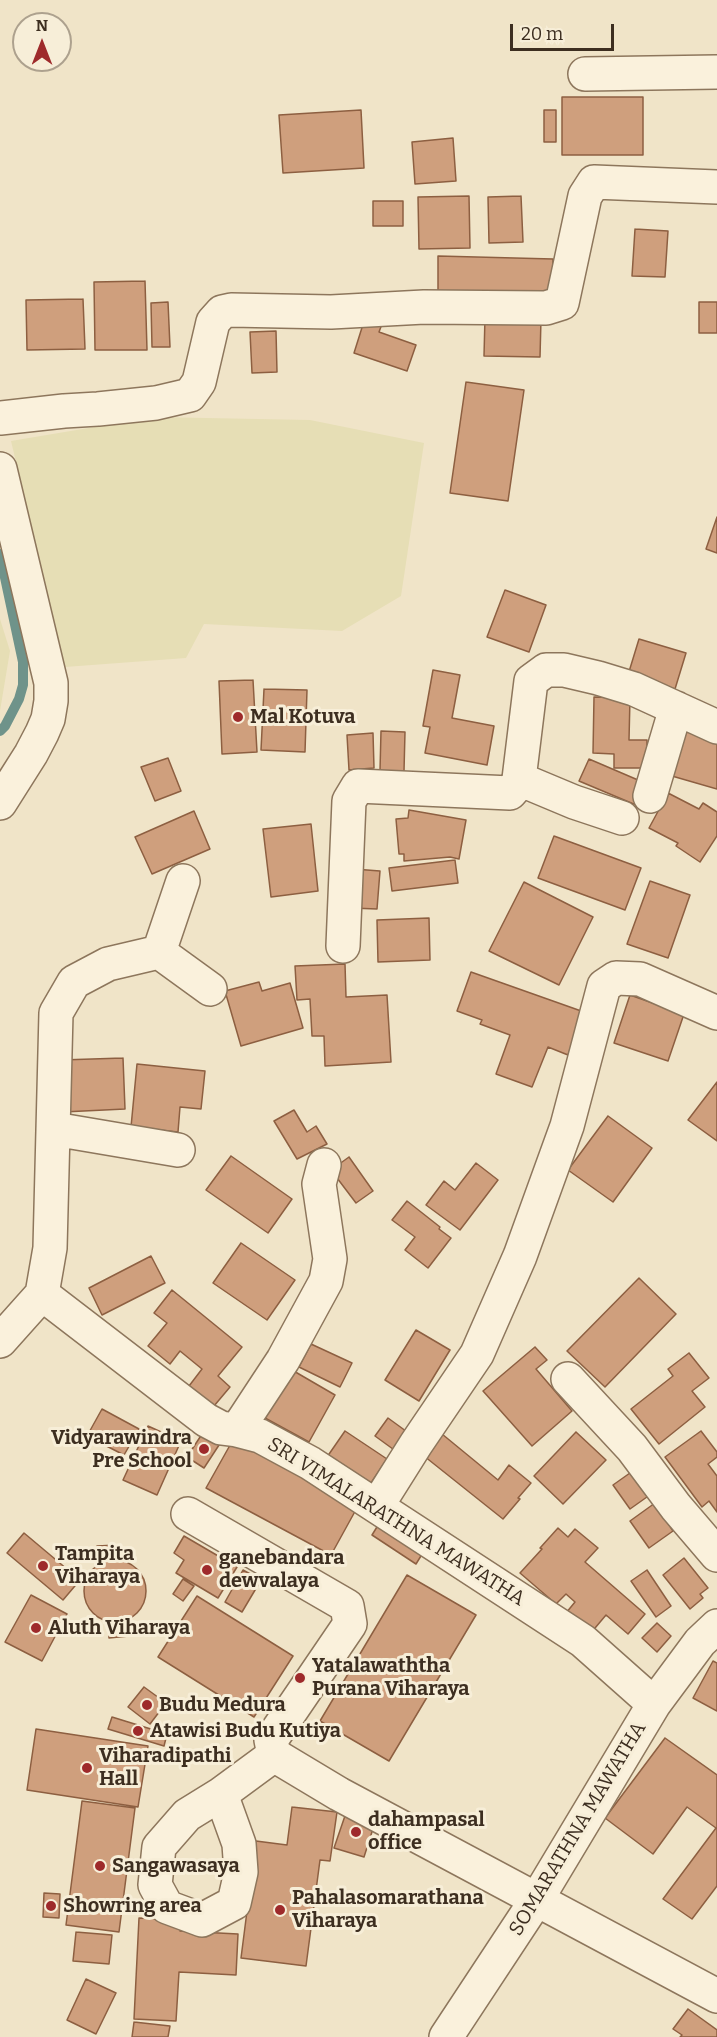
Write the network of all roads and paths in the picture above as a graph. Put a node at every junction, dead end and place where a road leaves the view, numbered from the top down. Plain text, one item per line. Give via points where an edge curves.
1 (717, 72) edge
2 (585, 74) dead end
3 (717, 187) edge
4 (0, 418) edge
5 (0, 469) edge
6 (676, 708) junction
7 (717, 727) edge
8 (519, 779) junction
9 (650, 796) dead end
10 (0, 803) edge
11 (622, 819) dead end
12 (183, 881) dead end
13 (343, 946) dead end
14 (159, 952) junction
15 (210, 989) dead end
16 (717, 1013) edge
17 (54, 1129) junction
18 (178, 1150) dead end
19 (324, 1165) dead end
20 (42, 1294) junction
21 (0, 1341) edge
22 (568, 1379) dead end
23 (237, 1430) junction
24 (377, 1506) junction
25 (188, 1514) dead end
26 (717, 1555) edge
27 (717, 1626) edge
28 (654, 1704) junction
29 (274, 1755) junction
30 (221, 1794) dead end
31 (537, 1899) junction
32 (717, 1996) edge
33 (446, 2037) edge

1 - 2 street
3 - 4 street via 594,182 585,196 562,303 546,308 231,310 222,312 213,322 199,382 190,395 144,404
5 - 10 street via 51,683 48,719
6 - 7 street
6 - 8 street via 598,678 546,670 531,681
6 - 9 street
8 - 11 street
8 - 13 street via 510,793 358,786 349,801
12 - 14 street
14 - 15 street
14 - 17 street via 108,964 74,982 56,1013
16 - 24 street via 640,979 616,978 604,986 567,1126 520,1256 477,1354
17 - 18 street
17 - 20 street via 50,1248
19 - 23 street via 319,1185 330,1259 326,1281 283,1360
20 - 21 street
20 - 23 street, SRI VIMALARATHNA MAWATHA via 206,1420 221,1428
22 - 26 street via 632,1448
23 - 24 street, SRI VIMALARATHNA MAWATHA via 260,1436 310,1463
24 - 28 street, SRI VIMALARATHNA MAWATHA via 583,1641
25 - 29 street via 347,1606 350,1624 271,1740
27 - 28 street, SOMARATHNA MAWATHA via 700,1642
28 - 31 street, SOMARATHNA MAWATHA
29 - 30 street
29 - 31 street
31 - 32 street
31 - 33 street, SOMARATHNA MAWATHA

